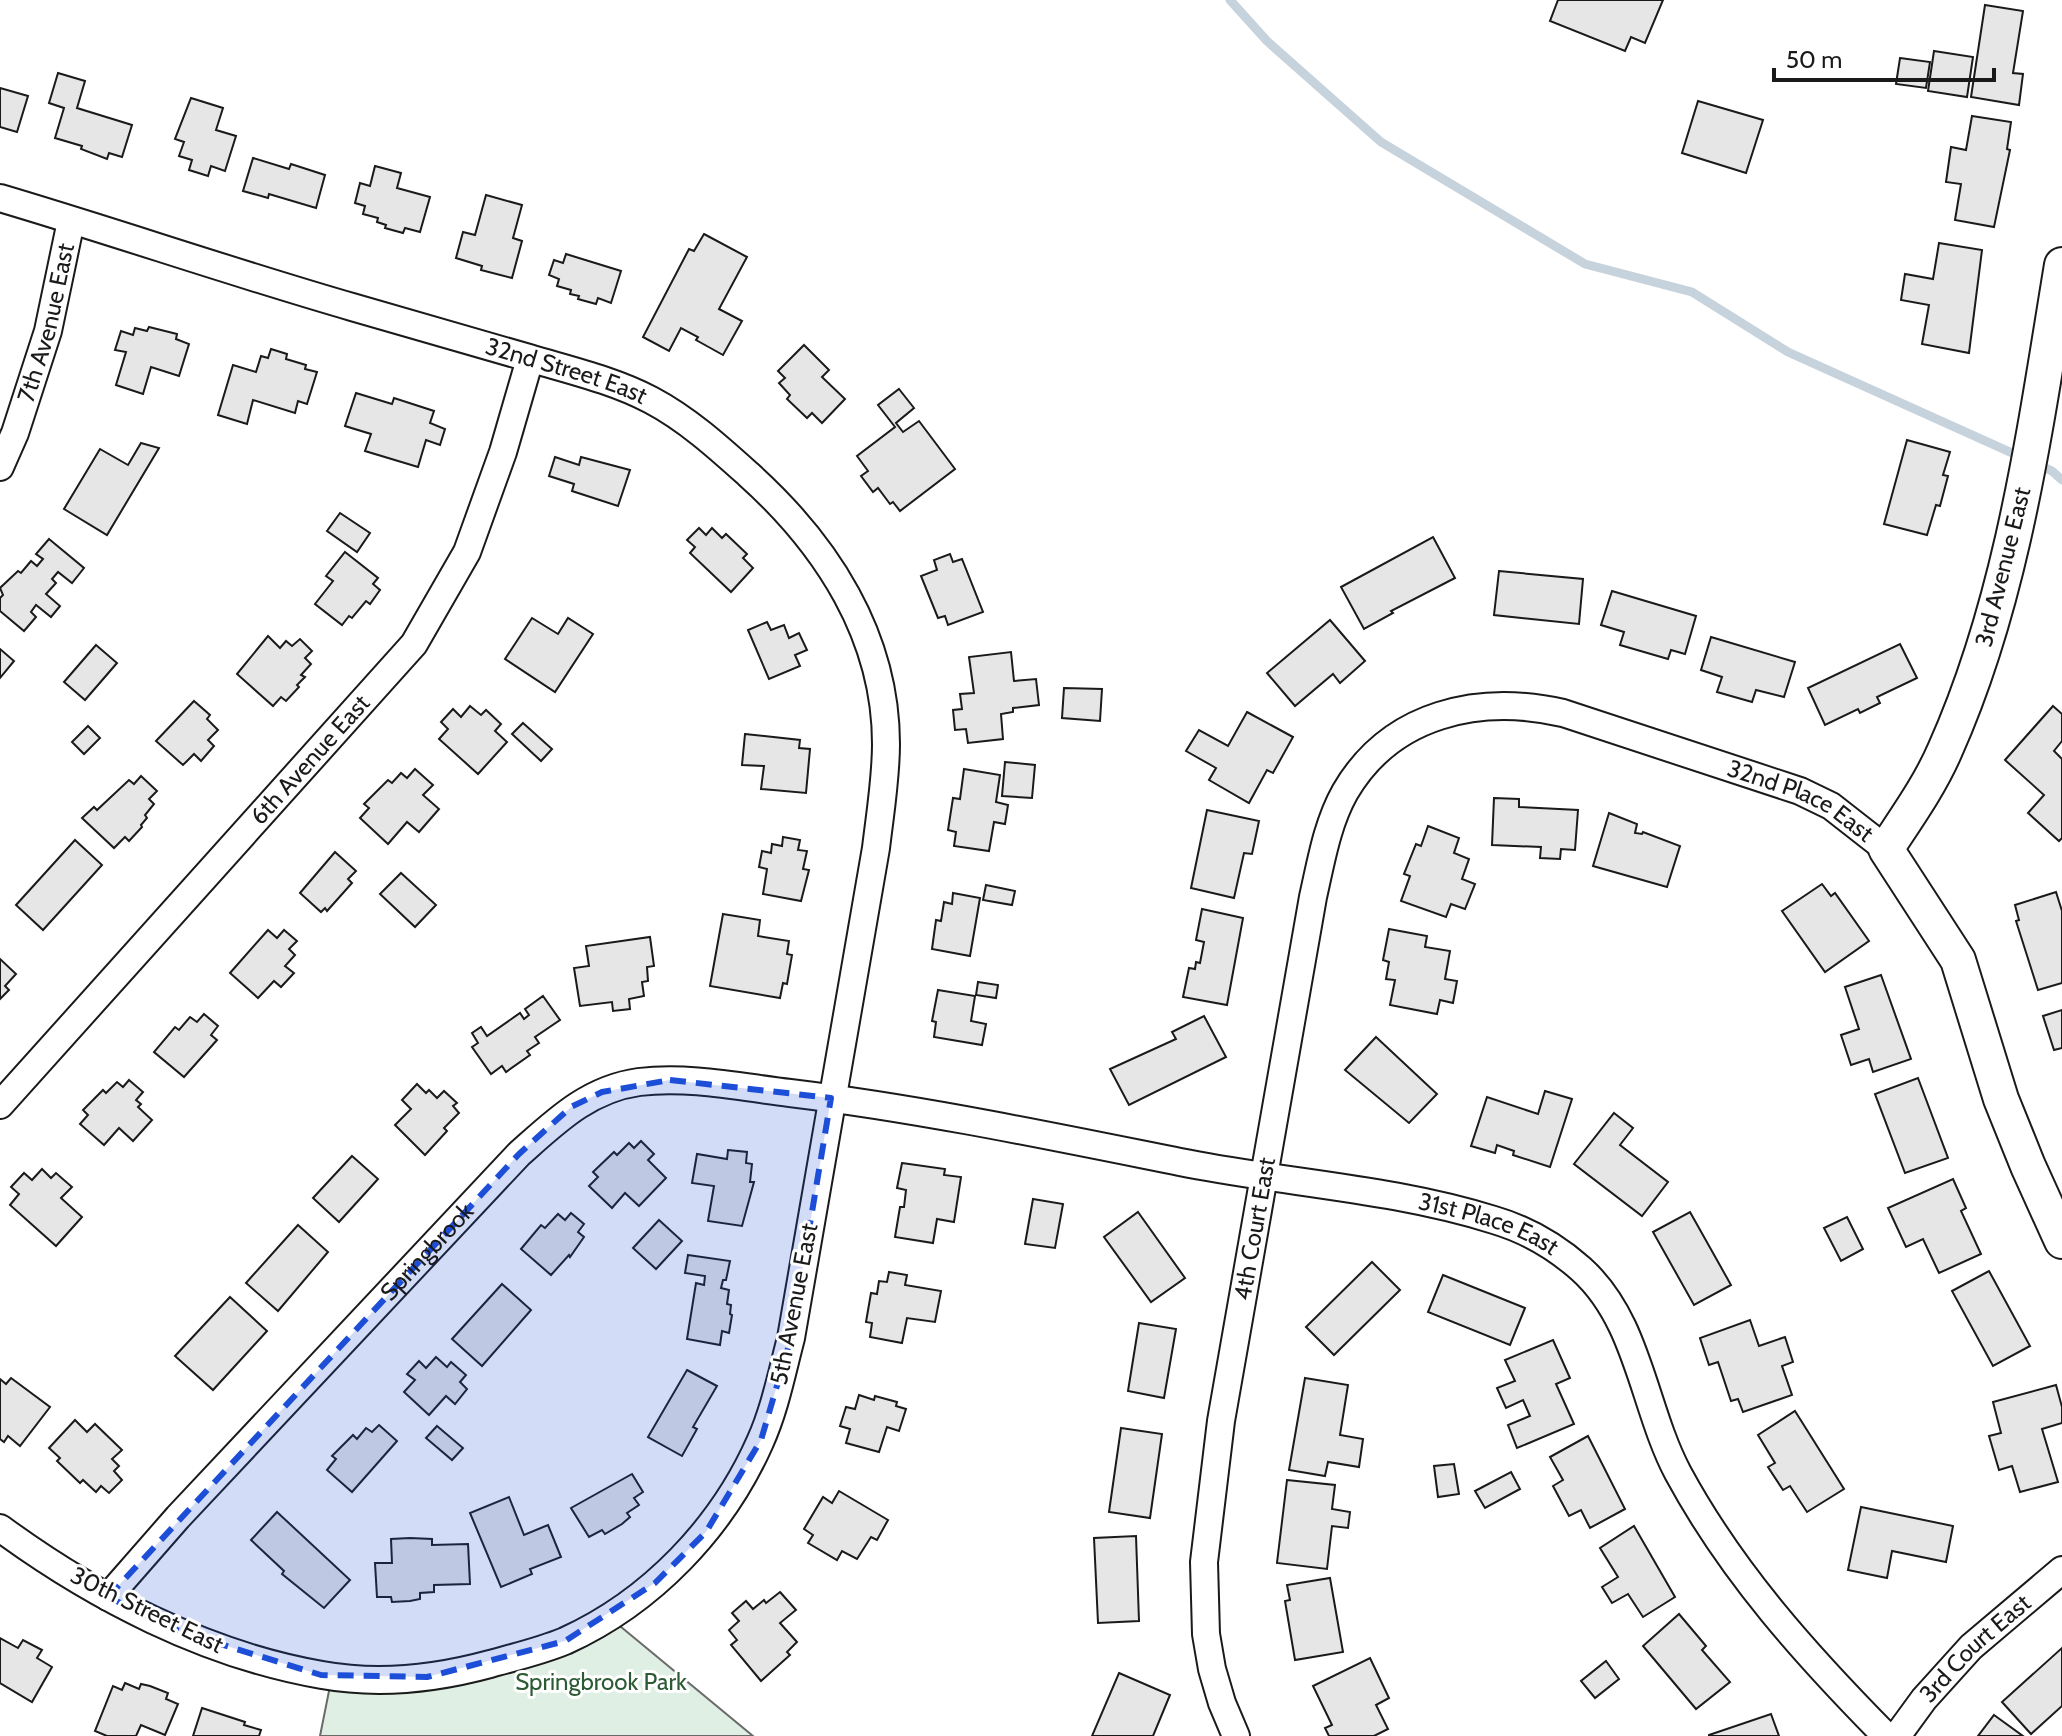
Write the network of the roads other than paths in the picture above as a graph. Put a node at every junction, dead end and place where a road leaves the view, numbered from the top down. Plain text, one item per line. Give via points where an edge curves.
1 (0, 198) edge
2 (71, 221) junction
3 (2062, 265) edge
4 (530, 359) junction
5 (0, 467) edge
6 (1389, 739) joint
7 (881, 810) joint
8 (1886, 849) junction
9 (831, 1098) junction
10 (0, 1105) edge
11 (1266, 1175) junction
12 (2062, 1241) edge
13 (0, 1528) edge
14 (2062, 1570) edge
15 (108, 1597) junction
16 (493, 1663) joint
17 (1236, 1736) edge
18 (1886, 1736) edge
19 (1897, 1736) edge

1 - 2 street, 32nd Street East
2 - 4 street, 32nd Street East
2 - 5 street, 7th Avenue East via 48,331
3 - 8 street, 3rd Avenue East via 2023,497 1972,686 1928,784
4 - 7 street, 32nd Street East via 650,400 682,420 765,489 813,543 851,602 877,669 886,741
4 - 10 street, 6th Avenue East via 467,552 414,644
6 - 8 street, 32nd Place East via 1469,709 1529,705 1800,791 1831,806
6 - 11 street, 4th Court East via 1363,765 1329,828
7 - 9 street, 5th Avenue East
8 - 12 street, 32nd Place East via 1958,960 2001,1099
9 - 11 street, 31st Place East
9 - 15 street, Springbrook via 670,1080 602,1092 571,1107 508,1166
9 - 16 street, 5th Avenue East via 791,1338 773,1407 746,1472 706,1532 627,1605 565,1641
11 - 17 street, 4th Court East via 1221,1421 1204,1562 1212,1669
11 - 18 street, 31st Place East via 1493,1219 1526,1231 1586,1274 1626,1334 1675,1468 1710,1529 1773,1614
13 - 15 street, 30th Street East
14 - 19 street, 3rd Court East via 1971,1647
15 - 16 street, 30th Street East via 251,1658 321,1675 392,1680

